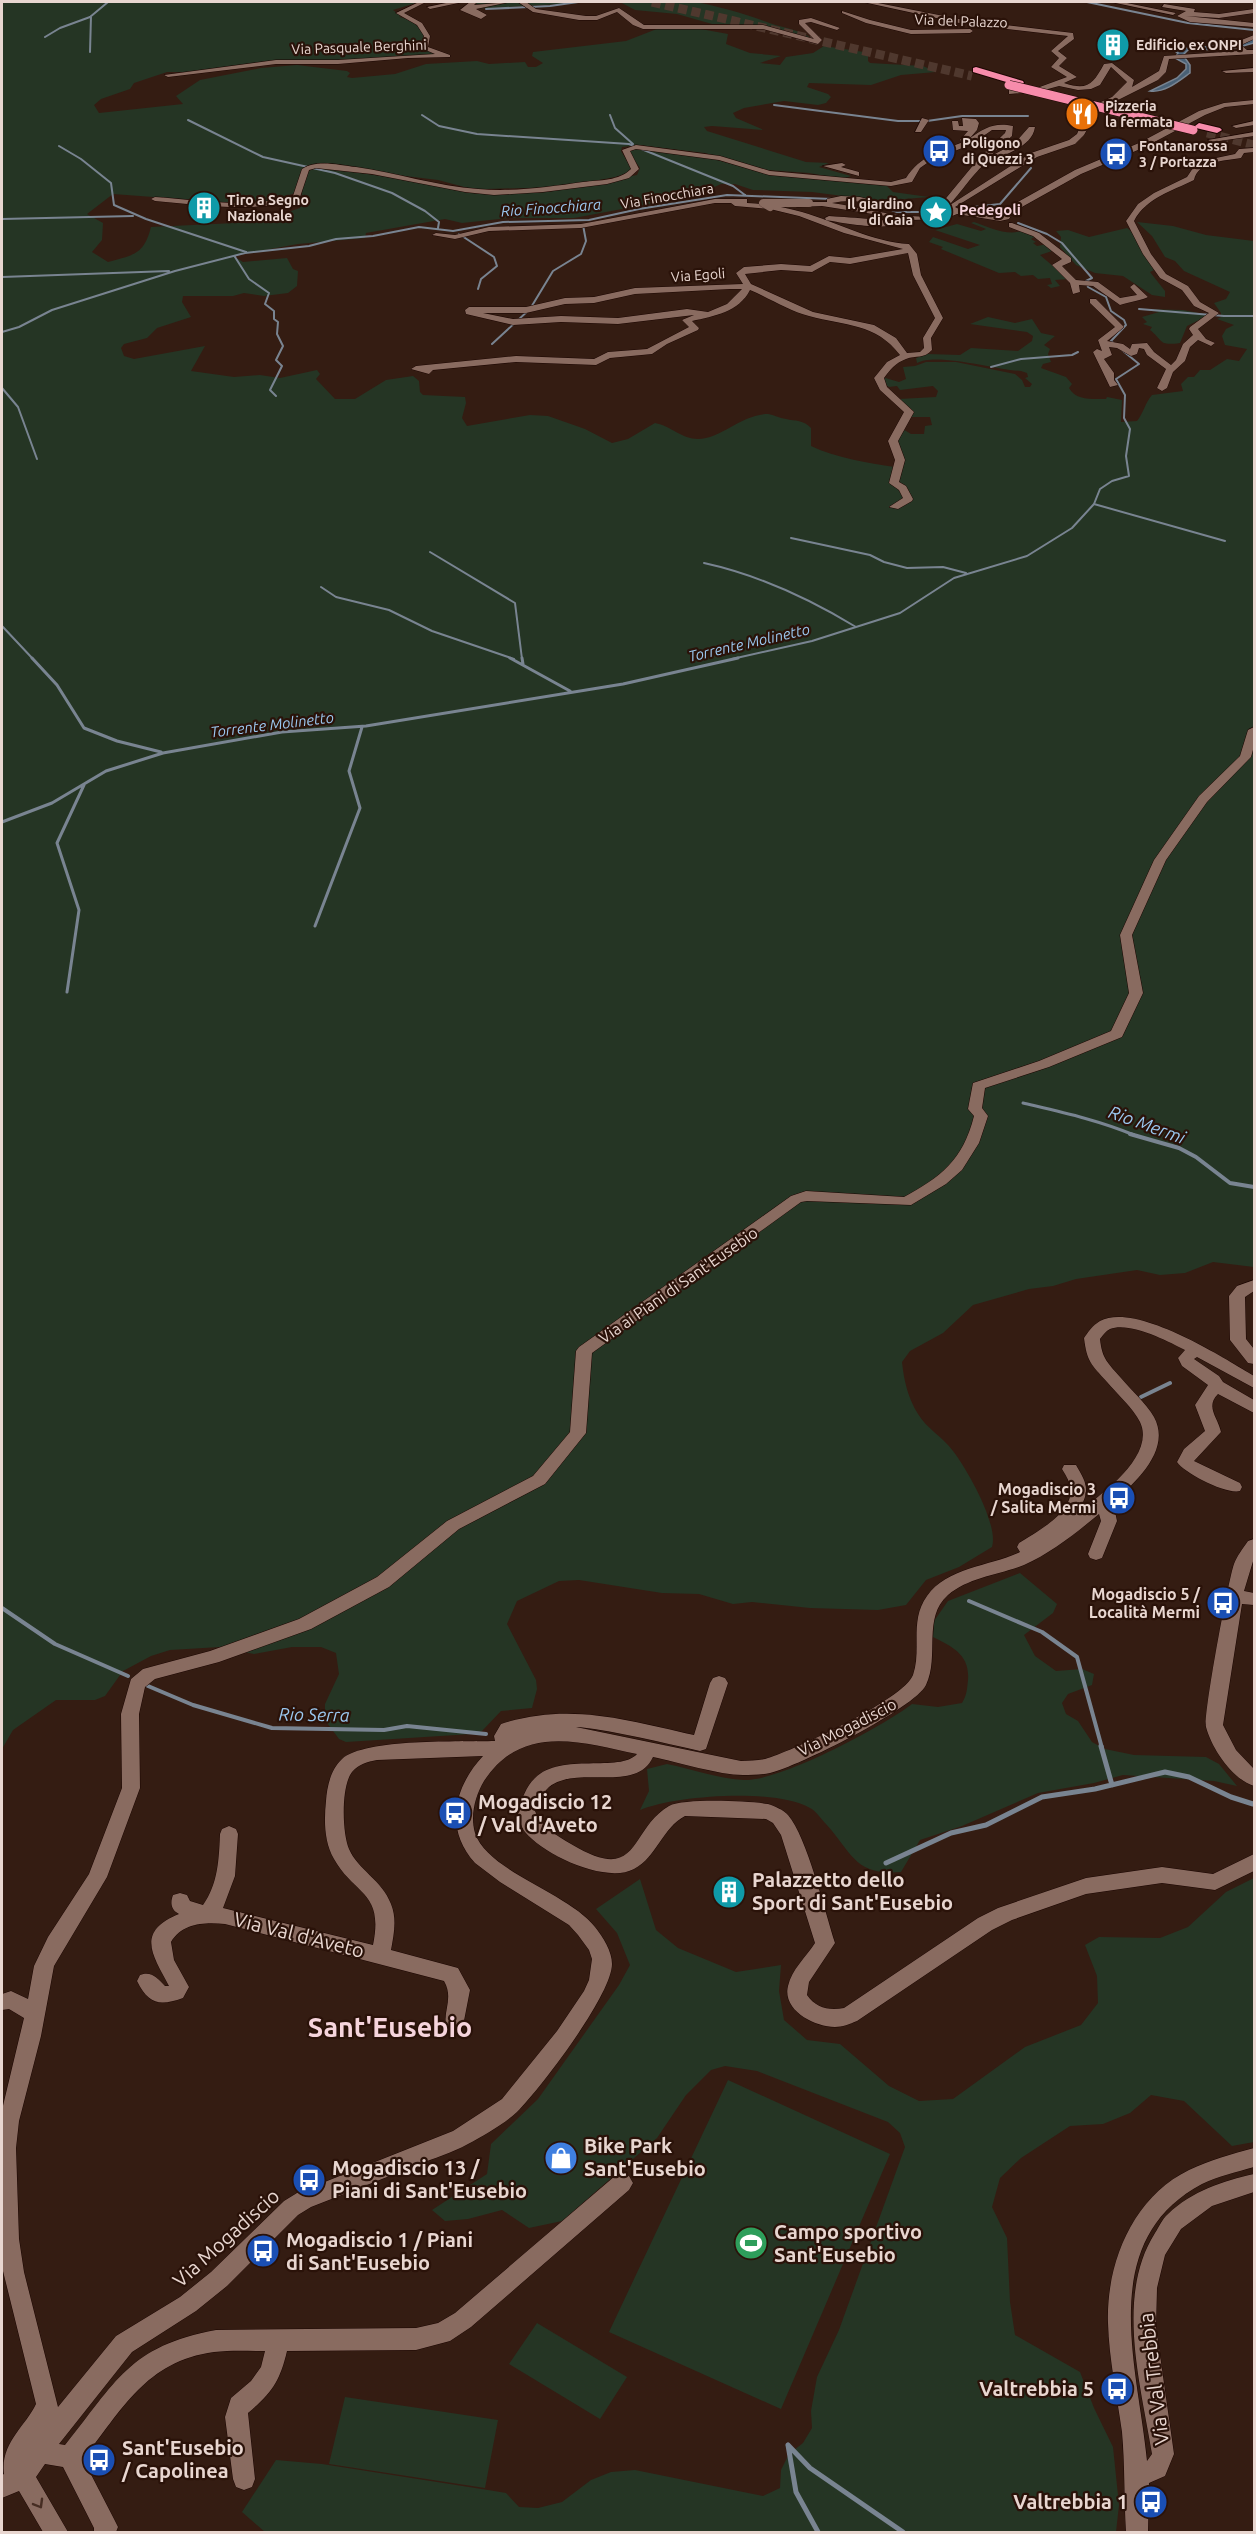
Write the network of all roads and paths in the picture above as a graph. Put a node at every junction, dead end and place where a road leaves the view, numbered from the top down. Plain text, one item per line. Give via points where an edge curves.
1 (423, 2) edge
2 (460, 2) edge
3 (474, 2) edge
4 (507, 2) edge
5 (521, 2) edge
6 (867, 2) edge
7 (1114, 2) edge
8 (1122, 2) edge
9 (1164, 6) dead end
10 (430, 8) dead end
11 (1155, 8) dead end
12 (1254, 8) edge
13 (844, 12) dead end
14 (1182, 15) junction
15 (1254, 26) edge
16 (837, 28) dead end
17 (1227, 28) dead end
18 (1042, 30) junction
19 (1254, 37) edge
20 (1254, 52) edge
21 (1246, 53) junction
22 (1254, 70) edge
23 (1226, 71) dead end
24 (168, 75) dead end
25 (1058, 84) junction
26 (1010, 89) junction
27 (1119, 98) junction
28 (1254, 102) edge
29 (924, 121) dead end
30 (956, 123) dead end
31 (1254, 123) edge
32 (1236, 126) dead end
33 (1196, 128) junction
34 (1032, 129) dead end
35 (918, 130) dead end
36 (1217, 130) tunnel mouth
37 (1148, 132) dead end
38 (1254, 134) edge
39 (1209, 136) joint
40 (1139, 147) junction
41 (952, 149) junction
42 (1254, 150) edge
43 (979, 164) junction
44 (842, 165) dead end
45 (879, 184) junction
46 (155, 199) dead end
47 (821, 203) junction
48 (735, 204) dead end
49 (765, 204) junction
50 (917, 208) dead end
51 (948, 210) junction
52 (801, 214) junction
53 (1006, 218) junction
54 (436, 235) dead end
55 (906, 246) junction
56 (1082, 283) junction
57 (748, 286) junction
58 (1134, 286) dead end
59 (706, 314) junction
60 (1197, 336) junction
61 (1102, 343) junction
62 (1211, 343) dead end
63 (905, 356) junction
64 (1171, 369) junction
65 (429, 371) dead end
66 (1113, 385) dead end
67 (1162, 388) dead end
68 (894, 507) dead end
69 (1254, 730) edge
70 (1254, 1285) edge
71 (1194, 1350) junction
72 (1254, 1359) edge
73 (1254, 1383) edge
74 (1217, 1386) junction
75 (1254, 1407) edge
76 (1070, 1468) dead end
77 (1234, 1487) dead end
78 (1104, 1500) junction
79 (1254, 1545) edge
80 (1096, 1554) dead end
81 (1025, 1558) junction
82 (1235, 1596) junction
83 (1254, 1599) edge
84 (719, 1683) dead end
85 (505, 1748) junction
86 (648, 1749) junction
87 (1254, 1779) edge
88 (229, 1833) dead end
89 (1254, 1862) edge
90 (180, 1901) dead end
91 (208, 1914) junction
92 (380, 1955) junction
93 (147, 1982) dead end
94 (2, 2001) edge
95 (34, 2013) junction
96 (455, 2025) dead end
97 (4, 2148) edge
98 (1254, 2158) edge
99 (622, 2183) dead end
100 (1254, 2183) edge
101 (278, 2342) junction
102 (43, 2447) junction
103 (70, 2457) junction
104 (23, 2476) junction
105 (1137, 2477) junction
106 (244, 2479) dead end
107 (2, 2487) edge
108 (56, 2532) edge
109 (105, 2532) edge
110 (1137, 2532) edge

1 - 24 street, Via Pasquale Berghini via 399,13 420,24 427,36 424,48 448,56 276,62
2 - 10 street
3 - 4 street via 464,10 481,17 484,15 473,8
5 - 16 street via 535,11 584,18 620,10 643,27 763,27 818,42 801,21
6 - 18 street via 964,22
7 - 14 street
8 - 11 street
9 - 12 street via 1224,13
12 - 14 street via 1233,15
13 - 18 street, Via del Palazzo via 911,32 961,30 1040,37 1046,35
14 - 15 street via 1190,20
15 - 17 street
18 - 25 street, Via del Palazzo via 1072,36 1053,51 1063,58 1055,67 1072,76
19 - 21 street via 1236,44
20 - 21 street
21 - 27 street via 1172,56 1164,60 1162,72 1155,78
22 - 23 street
25 - 26 street via 1037,90
25 - 27 street via 1071,88 1092,86 1112,65 1131,82 1115,96
26 - 33 highway, bridge
26 - 33 highway via 974,73
27 - 51 street via 1093,110 1072,142 1034,155
28 - 40 street via 1209,110
29 - 35 street
30 - 41 street via 961,130 966,129 965,120 975,124 962,142 949,147
31 - 32 street
33 - 36 highway
33 - 39 highway
34 - 43 street via 1022,142 1004,154
37 - 40 street via 1132,145
38 - 39 street
40 - 53 street via 1078,172 1008,211
41 - 43 street via 990,128 1010,128 1010,134
41 - 45 street via 927,159 909,180
42 - 60 street via 1200,164 1191,178 1152,198 1130,221 1163,276 1185,288 1197,304 1215,313 1194,328
43 - 51 street via 947,202
44 - 45 street via 827,166 872,177 852,179
45 - 46 street via 769,173 720,158 636,147 626,150 635,169 632,174 554,189 466,190 315,166 306,169 296,198 287,201 233,205
47 - 49 street, Via Finocchiara
47 - 49 street, bridge via 762,203
47 - 50 street via 838,198 860,199 895,208
47 - 51 street, Via Finocchiara via 896,217
48 - 49 street
49 - 52 street
49 - 54 street, Via Finocchiara via 734,199 581,225 489,229 455,237
51 - 52 street via 959,214 938,222 875,224
51 - 53 street
52 - 55 street
53 - 56 street via 1050,243 1068,261 1057,266
55 - 57 street via 907,250 872,258 829,259 812,269 744,270 740,273
55 - 63 street via 912,250 917,274 939,318 927,338 929,348 923,354
56 - 58 street via 1097,285 1120,302 1144,297
56 - 61 street via 1077,293 1120,327
57 - 59 street via 745,295 734,304
57 - 59 street, Via Egoli via 635,291 526,310 469,310 513,322 618,321 687,312
57 - 63 street, Via Egoli via 810,314 871,327 893,339
59 - 65 street via 686,321 695,328 685,335 649,352 608,355 596,362 516,359 416,369
60 - 62 street
60 - 64 street
61 - 64 street via 1120,346 1131,353 1135,346 1144,345
61 - 66 street via 1108,355 1097,352
63 - 68 street via 890,364 879,378 891,398 909,411 893,441 900,460 894,483 903,488 908,499
64 - 67 street
69 - 95 street, Via ai Piani di Sant'Eusebio via 1245,757 1203,799 1160,860 1126,935 1136,993 1117,1034 978,1086 975,1109 981,1116 976,1137 956,1169 914,1198 906,1202 806,1196 796,1199 584,1351 578,1432 539,1480 453,1525 383,1582 305,1624 142,1678 134,1691 130,1714 128,1798 97,1877 44,1966
70 - 72 street via 1236,1296 1238,1340
71 - 73 street, Via Mogadiscio
71 - 74 street via 1186,1358 1188,1362
71 - 78 street, Via Mogadiscio via 1141,1325 1125,1322 1109,1323 1092,1338 1094,1357 1147,1419 1151,1430 1146,1457
74 - 75 street
74 - 77 street via 1203,1403 1213,1432 1191,1450 1185,1462
76 - 81 street via 1079,1492 1073,1505 1058,1525 1023,1548
78 - 80 street via 1109,1521
78 - 81 street, Via Mogadiscio via 1056,1540
79 - 82 street via 1243,1563
81 - 86 street, Via Mogadiscio via 963,1580 945,1588 935,1598 927,1610 921,1676 910,1694 892,1706 759,1768 741,1768
82 - 83 street
82 - 87 street via 1214,1725 1222,1746
84 - 85 street, Via Mogadiscio via 700,1744 585,1719 543,1720 507,1729 503,1736
85 - 86 street, Via Mogadiscio via 538,1735 557,1733
85 - 92 street, Via Val d'Aveto via 364,1755 342,1770 335,1806 335,1834 341,1854 381,1901 386,1930
85 - 102 street, Via Mogadiscio via 482,1769 470,1789 463,1820 468,1838 485,1860 576,1919 588,1931 602,1963 602,1974 591,2001 509,2106 460,2138 291,2208 219,2279 188,2304 124,2344
86 - 89 street via 634,1767 552,1775 537,1789 526,1812 532,1827 595,1864 618,1867 639,1856 665,1818 683,1808 768,1812 780,1818 790,1833 825,1943 822,1952 804,1970 797,1986 800,2000 823,2018 850,2015 1005,1914 1086,1886 1162,1875 1215,1882
88 - 91 street, Via Val d'Aveto via 227,1874 218,1901
90 - 91 street, Via Val d'Aveto via 187,1910
91 - 92 street, Via Val d'Aveto
91 - 93 street, Via Val d'Aveto via 180,1920 164,1937 161,1951 178,1980 176,1992 162,1996
92 - 96 street via 451,1974 460,1990
94 - 95 street via 11,2000
95 - 97 street, Via ai Piani di Sant'Eusebio
97 - 104 street, Via ai Piani di Sant'Eusebio via 13,2272 47,2404 11,2458 12,2466
98 - 105 street, Via Val Trebbia via 1230,2162 1190,2178 1158,2204 1139,2229 1123,2271 1119,2320
99 - 101 street via 463,2320 441,2333 416,2339
100 - 105 street, Via Val Trebbia via 1226,2188 1190,2206 1162,2235 1151,2260 1143,2311 1163,2454 1157,2468
101 - 103 street via 216,2341 166,2354 133,2377
101 - 106 street via 271,2372 239,2406 236,2417
102 - 103 street
102 - 104 street, Via Mogadiscio
103 - 109 street via 106,2527
104 - 107 street
104 -> 108 street
105 - 110 street, Via Val Trebbia

